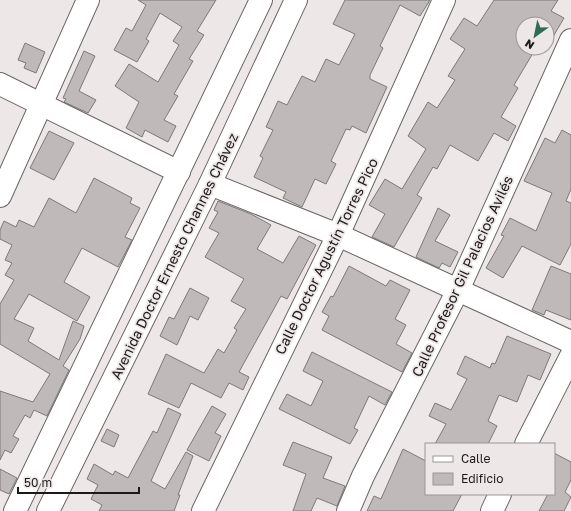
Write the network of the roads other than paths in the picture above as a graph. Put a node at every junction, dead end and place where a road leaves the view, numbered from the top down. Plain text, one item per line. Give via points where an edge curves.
1 (88, 0) edge
2 (261, 0) edge
3 (296, 0) edge
4 (444, 0) edge
5 (571, 40) edge
6 (0, 84) edge
7 (41, 106) junction
8 (179, 172) junction
9 (210, 184) junction
10 (0, 196) edge
11 (338, 235) junction
12 (458, 290) junction
13 (571, 342) edge
14 (571, 356) edge
15 (527, 443) edge
16 (500, 495) edge
17 (16, 511) edge
18 (48, 511) edge
19 (203, 511) edge
20 (348, 511) edge
21 (492, 511) edge

1 - 7 street
2 - 8 street
3 - 9 street, Avenida Doctor Ernesto Channes Chávez
4 - 11 street, Calle Doctor Agustín Torres Pico
5 - 12 street, Calle Profesor Gil Palacios Avilés
6 - 7 street
7 - 8 street
7 - 10 street
8 - 17 street
9 - 11 street
9 - 18 street, Avenida Doctor Ernesto Channes Chávez
11 - 12 street
11 - 19 street, Calle Doctor Agustín Torres Pico
12 - 13 street
12 - 20 street, Calle Profesor Gil Palacios Avilés via 363,476
14 - 15 street
16 - 21 street

